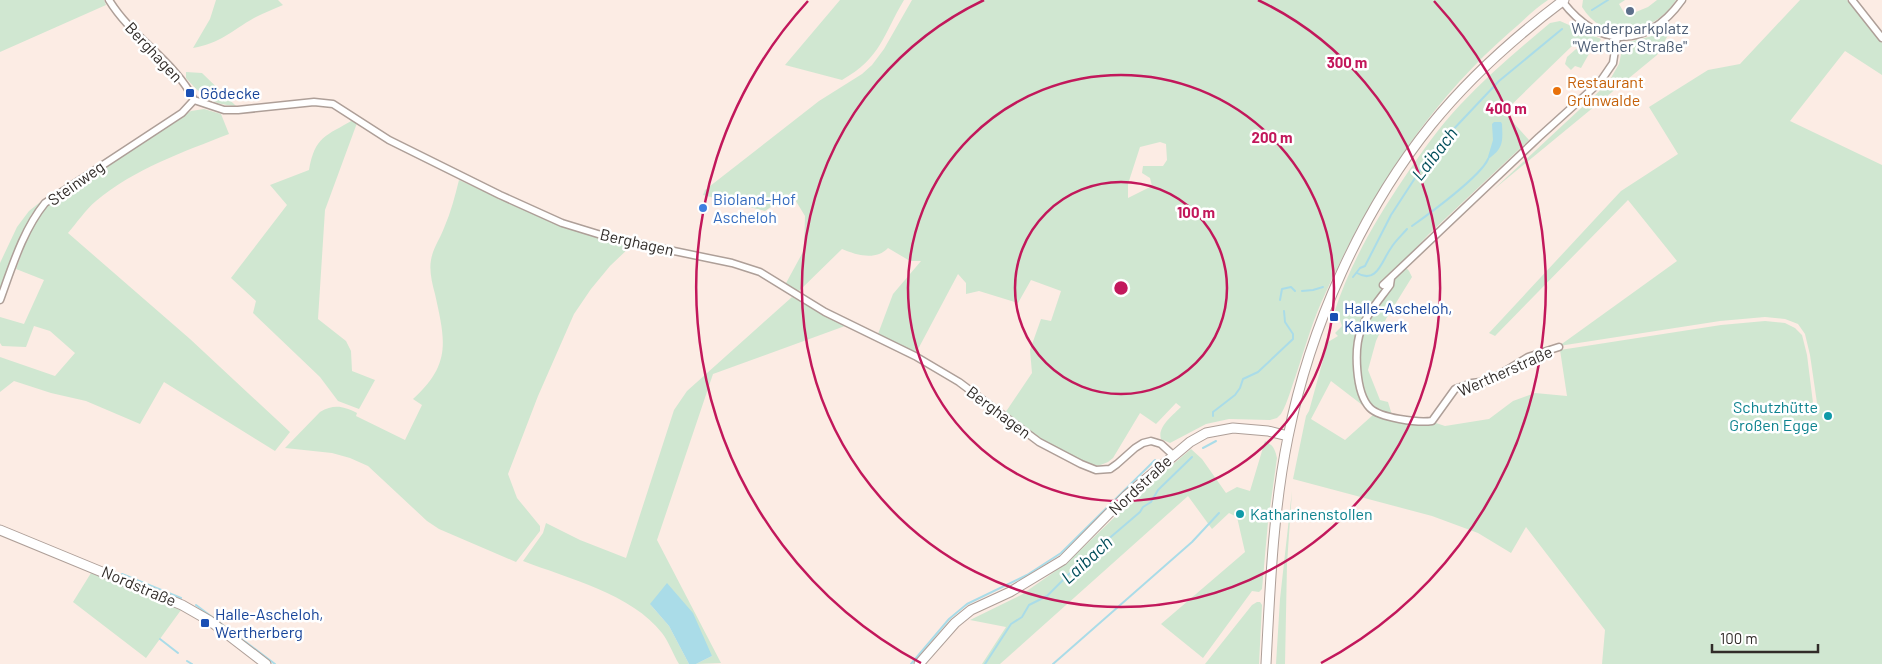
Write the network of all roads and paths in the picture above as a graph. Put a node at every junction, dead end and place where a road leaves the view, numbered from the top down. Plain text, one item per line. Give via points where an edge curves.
1 (108, 0) edge
2 (1682, 0) edge
3 (1852, 0) edge
4 (1563, 1) edge
5 (1618, 37) junction
6 (1882, 38) edge
7 (194, 100) junction
8 (1391, 278) junction
9 (1383, 285) dead end
10 (0, 300) edge
11 (1559, 347) dead end
12 (1288, 436) junction
13 (1173, 455) junction
14 (0, 530) edge
15 (266, 664) edge
16 (918, 664) edge
17 (1266, 664) edge

1 - 7 street, Berghagen via 129,27 181,79
2 - 5 street via 1656,28 1629,37
3 - 6 street
4 - 5 street via 1586,25
4 - 12 main road via 1458,94 1394,177 1347,259 1321,322
5 - 8 street, Wertherstraße via 1614,63 1600,82
7 - 10 street, Steinweg via 182,112 46,203 30,224
7 - 13 street, Berghagen via 224,110 314,102 333,104 389,140 562,223 611,238 732,263 760,272 825,312 915,356 959,382 1039,442 1081,464 1096,470 1110,469 1135,448 1151,441 1161,444
8 - 9 street, Wertherstraße
8 - 11 street, Wertherstraße via 1390,285 1364,323 1358,342 1359,381 1366,403 1377,412 1410,421 1432,421 1455,389 1489,381 1528,357
12 - 13 main road, Nordstraße via 1268,431 1221,429 1206,433
12 - 17 main road via 1276,522
13 - 16 main road, Nordstraße via 1126,496 1063,560 1010,592 971,610
14 - 15 main road, Nordstraße via 182,605 210,621

